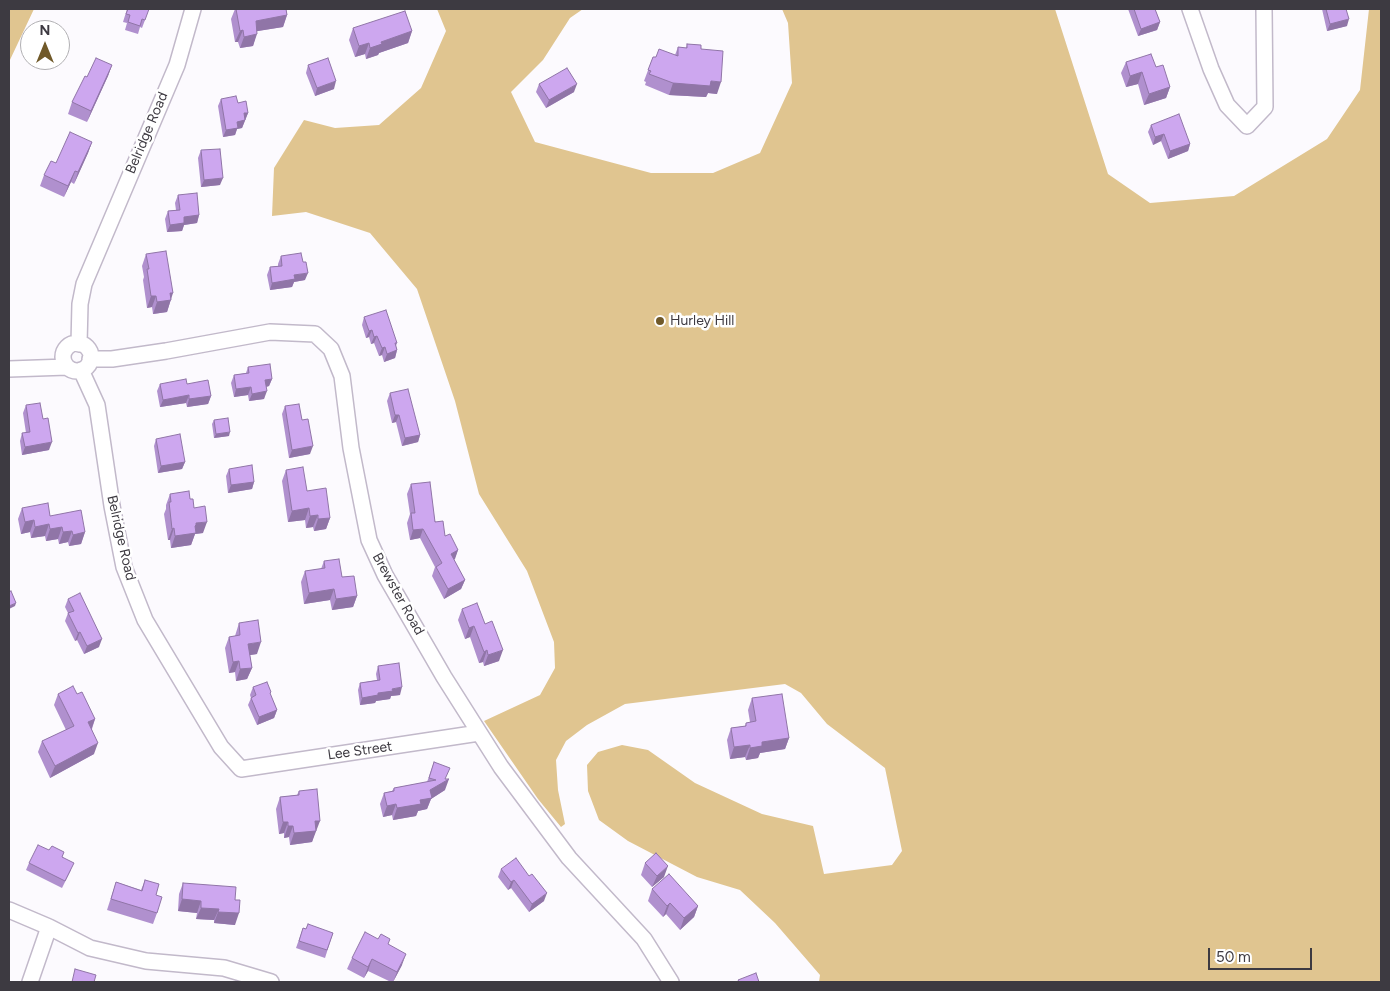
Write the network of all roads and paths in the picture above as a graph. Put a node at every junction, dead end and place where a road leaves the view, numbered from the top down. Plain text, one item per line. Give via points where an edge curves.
1 (193, 9) edge
2 (1190, 9) edge
3 (1264, 9) edge
4 (80, 344) junction
5 (80, 365) junction
6 (9, 369) edge
7 (480, 733) junction
8 (242, 769) joint
9 (9, 910) edge
10 (49, 927) junction
11 (30, 982) edge
12 (271, 982) edge
13 (671, 982) edge

1 - 4 street, Belridge Road via 177,65 84,284 80,304
2 - 3 street via 1227,105 1247,126 1265,107
4 - 5 street, Belridge Road via 87,348
4 - 5 street via 68,346 63,360
5 - 6 street, Brewster Road
5 - 7 street, Brewster Road via 270,332 315,334 331,349 342,376 350,448 369,540 444,677
5 - 8 street, Belridge Road via 97,405 124,567 145,620 221,747
7 - 8 street, Lee Street
7 - 13 street, Brewster Road via 569,858 644,939
9 - 10 street
10 - 11 street
10 - 12 street via 90,948 146,961 224,968

